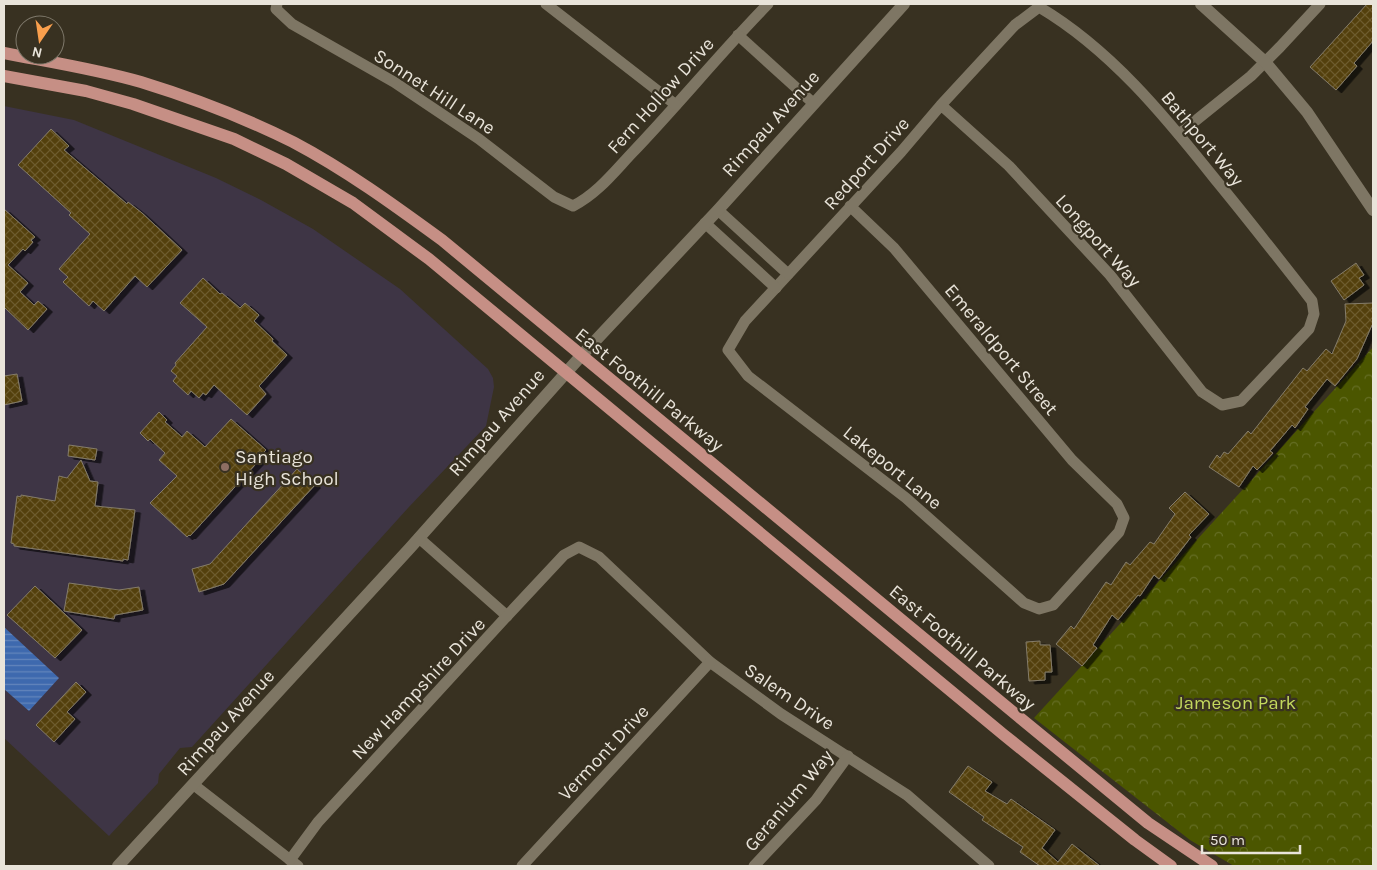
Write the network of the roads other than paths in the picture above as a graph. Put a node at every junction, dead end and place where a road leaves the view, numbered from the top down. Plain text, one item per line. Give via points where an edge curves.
1 (546, 4) edge
2 (768, 4) edge
3 (904, 4) edge
4 (1201, 4) edge
5 (1320, 4) edge
6 (276, 6) edge
7 (1039, 8) joint
8 (738, 35) junction
9 (4, 53) edge
10 (1265, 62) junction
11 (4, 76) edge
12 (813, 103) junction
13 (676, 105) junction
14 (941, 105) junction
15 (1179, 134) junction
16 (1372, 204) edge
17 (573, 206) joint
18 (850, 206) junction
19 (718, 210) junction
20 (705, 223) junction
21 (788, 274) junction
22 (776, 288) junction
23 (1314, 314) joint
24 (728, 350) joint
25 (580, 356) junction
26 (566, 372) junction
27 (419, 538) junction
28 (579, 548) joint
29 (1039, 609) joint
30 (507, 616) junction
31 (710, 662) junction
32 (848, 756) junction
33 (194, 785) junction
34 (294, 863) edge
35 (118, 866) edge
36 (522, 866) edge
37 (754, 866) edge
38 (989, 866) edge
39 (1171, 866) edge
40 (1212, 866) edge

1 - 13 street
2 - 8 street, Fern Hollow Drive
3 - 12 main road, Rimpau Avenue
4 - 10 main road
5 - 10 street
6 - 17 street, Sonnet Hill Lane via 292,24 394,82 480,139 554,197
7 - 14 street, Redport Drive via 1015,25
7 - 15 street, Bathport Way via 1062,21 1126,76
8 - 12 street
8 - 13 street, Fern Hollow Drive
9 - 25 main road, East Foothill Parkway via 140,82 186,97 293,142 363,183 442,240
10 - 15 street
10 - 16 main road via 1307,112
11 - 26 main road via 86,91 141,106 234,139 286,164 353,203 429,259
12 - 19 main road, Rimpau Avenue
13 - 17 street, Fern Hollow Drive via 589,198
14 - 18 street, Redport Drive
14 - 23 street, Longport Way via 1009,166 1110,275 1202,392 1222,405 1241,401 1309,329
15 - 23 street, Bathport Way via 1312,301
18 - 21 street, Redport Drive
18 - 29 street, Emeraldport Street via 894,248 1072,460 1117,504 1124,518 1120,532 1053,605
19 - 20 main road, Rimpau Avenue
19 - 21 street
20 - 22 street
20 - 25 main road, Rimpau Avenue
21 - 22 street, Redport Drive
22 - 24 street, Redport Drive via 745,321
24 - 29 street, Lakeport Lane via 748,376 906,498 1024,603
25 - 26 main road, Rimpau Avenue
25 - 40 main road, East Foothill Parkway via 1141,816
26 - 27 main road, Rimpau Avenue
26 - 39 main road via 1004,735
27 - 30 street
27 - 33 main road, Rimpau Avenue
28 - 30 street, New Hampshire Drive via 564,555
28 - 31 street, Salem Drive via 599,557
30 - 34 street, New Hampshire Drive via 318,822
31 - 32 street, Salem Drive via 780,714
31 - 36 street, Vermont Drive
32 - 37 street, Geranium Way via 816,800
32 - 38 street, Salem Drive via 907,795
33 - 34 street
33 - 35 main road, Rimpau Avenue

